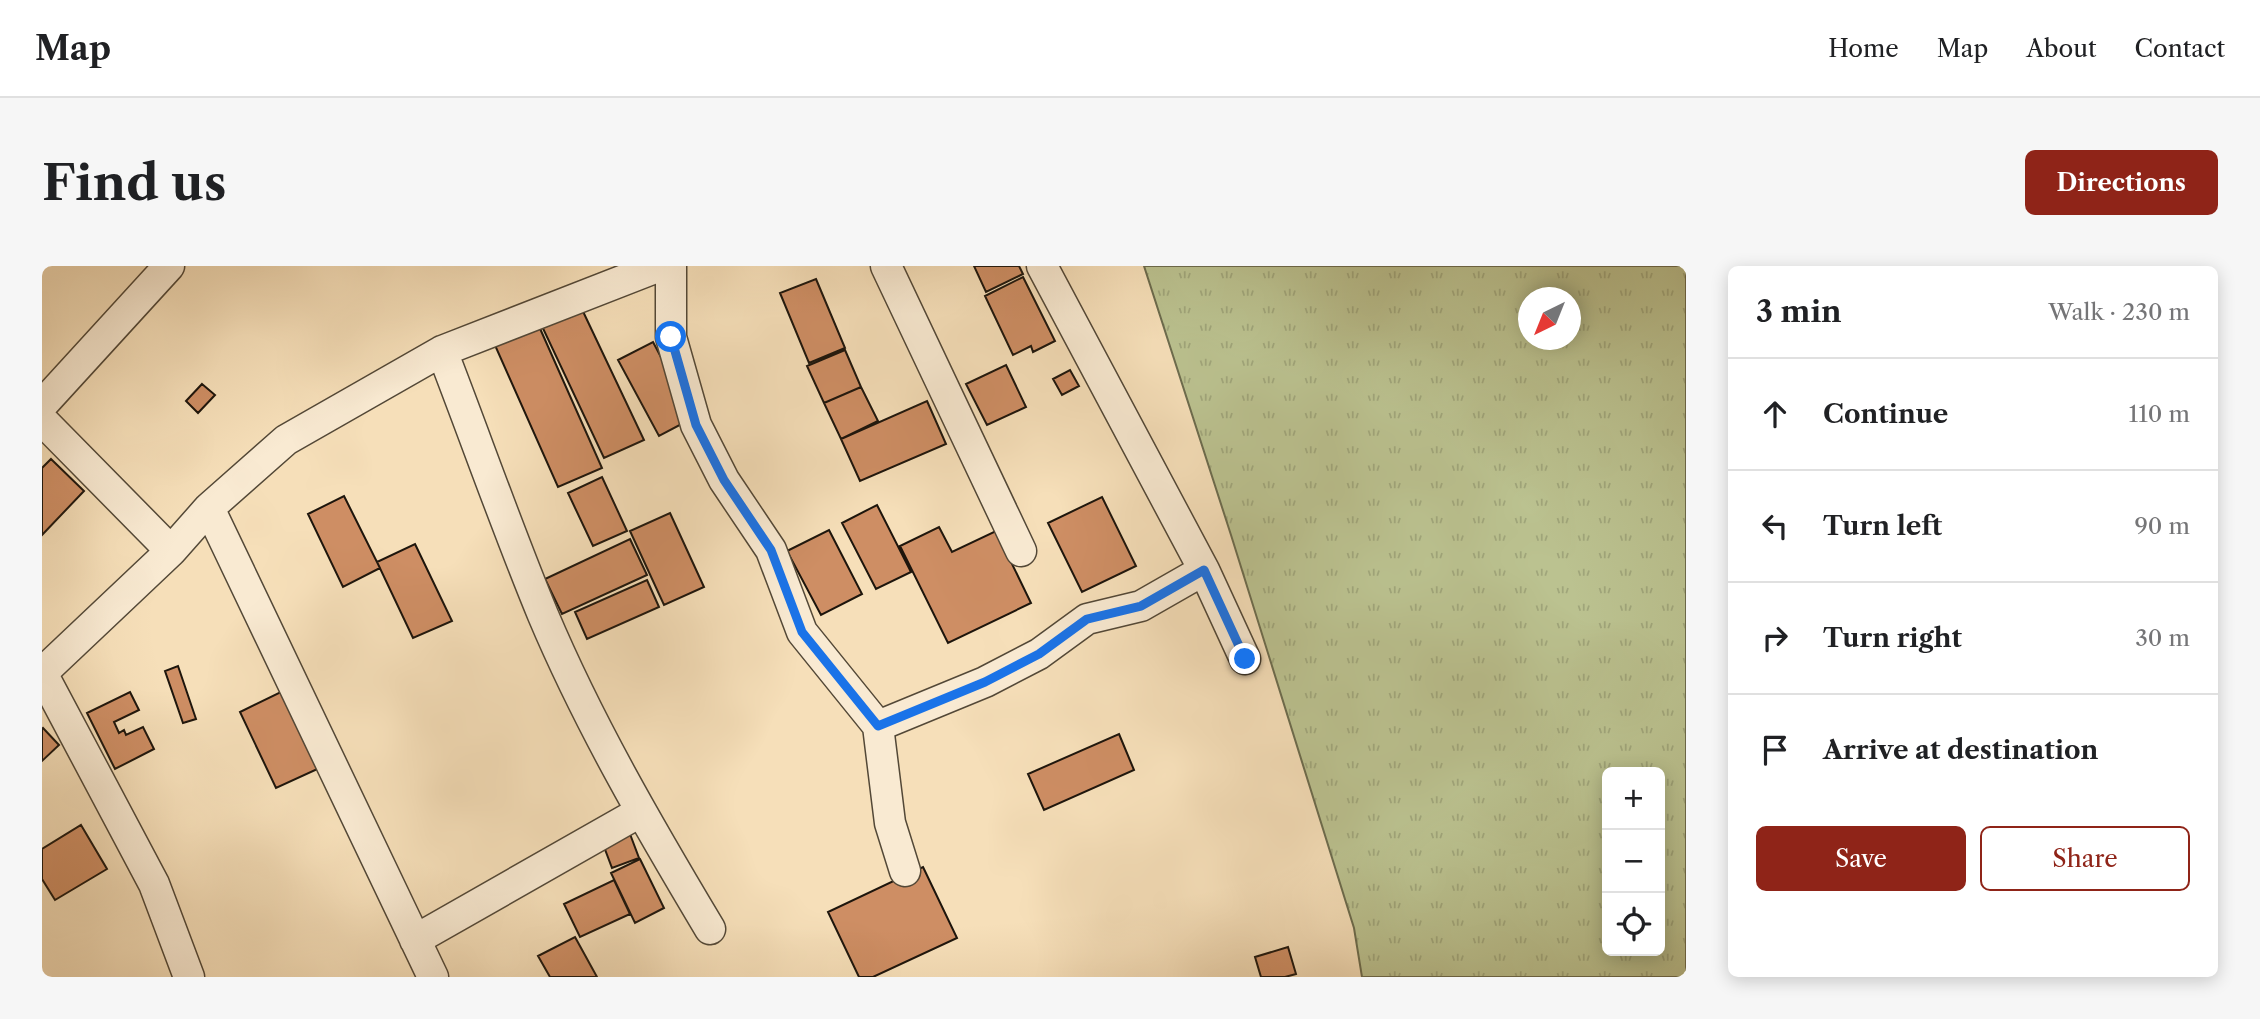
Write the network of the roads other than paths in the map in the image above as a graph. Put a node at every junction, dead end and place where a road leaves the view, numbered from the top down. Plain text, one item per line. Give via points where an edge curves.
1 (169, 266) edge
2 (660, 266) edge
3 (671, 266) edge
4 (886, 266) edge
5 (1042, 266) edge
6 (442, 351) junction
7 (42, 405) edge
8 (42, 420) edge
9 (209, 508) junction
10 (171, 551) junction
11 (1021, 551) dead end
12 (1204, 570) junction
13 (1245, 659) dead end
14 (42, 673) edge
15 (878, 726) junction
16 (640, 811) junction
17 (905, 871) dead end
18 (710, 929) dead end
19 (415, 940) junction
20 (189, 977) edge
21 (433, 977) edge

1 - 7 street
2 - 6 street
3 - 15 street via 671,337 696,425 724,480 771,550 802,632
4 - 11 street
5 - 12 street
6 - 9 street via 286,440
6 - 16 street via 543,615
8 - 10 street
9 - 10 street
9 - 19 street
10 - 14 street
12 - 13 street
12 - 15 street via 1141,606 1087,619 1039,654 985,682
14 - 20 street via 154,884
15 - 17 street via 890,823
16 - 18 street
16 - 19 street
19 - 21 street

